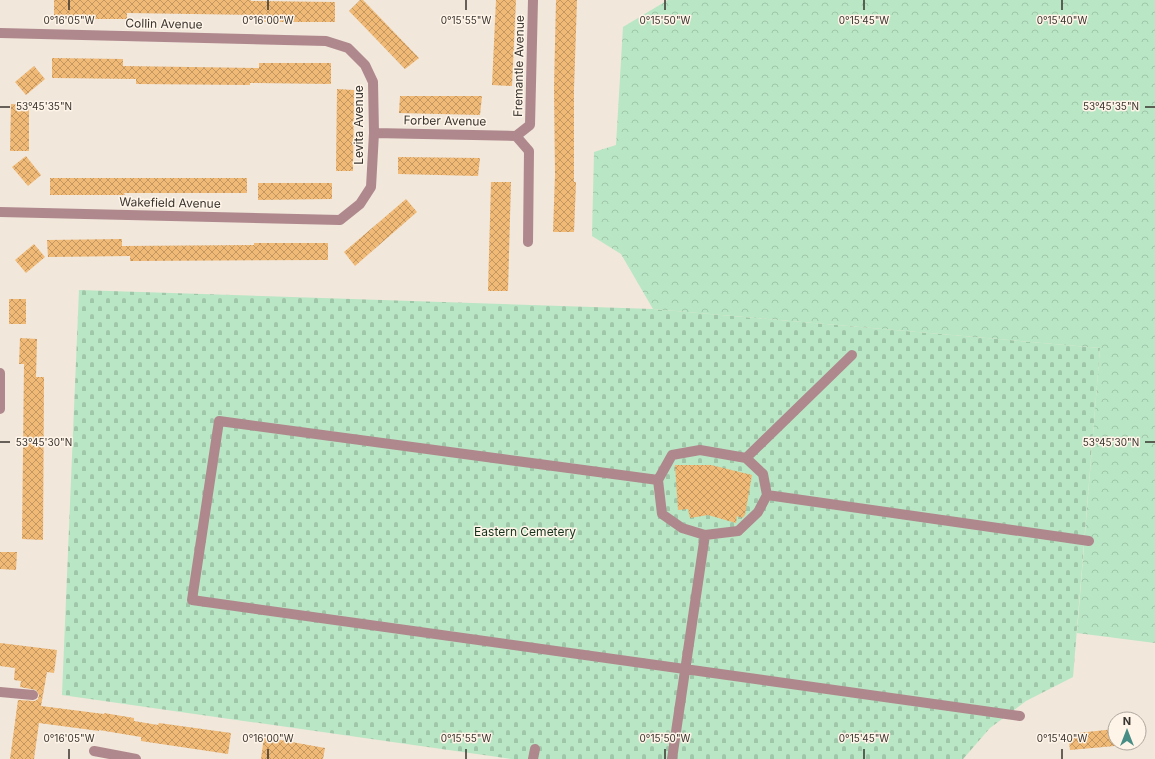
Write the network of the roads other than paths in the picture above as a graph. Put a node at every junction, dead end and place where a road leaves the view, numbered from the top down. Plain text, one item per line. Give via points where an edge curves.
1 (533, 0) edge
2 (0, 33) edge
3 (326, 41) joint
4 (374, 133) junction
5 (516, 136) junction
6 (0, 212) edge
7 (340, 220) joint
8 (528, 242) dead end
9 (852, 355) dead end
10 (0, 373) edge
11 (0, 409) edge
12 (746, 458) junction
13 (658, 480) junction
14 (767, 495) junction
15 (705, 536) junction
16 (1089, 541) dead end
17 (686, 668) junction
18 (0, 692) edge
19 (33, 695) dead end
20 (1020, 716) dead end
21 (94, 751) dead end
22 (136, 759) edge
23 (672, 759) edge

1 - 5 street, Fremantle Avenue via 530,125
2 - 3 street, Collin Avenue
3 - 4 street, Levita Avenue via 348,48 365,65 373,82
4 - 5 street, Forber Avenue
4 - 7 street, Levita Avenue via 371,187 360,204
5 - 8 street via 529,151
6 - 7 street, Wakefield Avenue
9 - 12 street
10 - 11 street
12 - 13 street via 700,450 672,455
12 - 14 street via 763,474
13 - 15 street via 662,514 682,528
13 - 17 street via 219,421 192,600
14 - 15 street via 758,512 738,531
14 - 16 street
15 - 17 street
17 - 20 street
17 - 23 street
18 - 19 street
21 - 22 street

